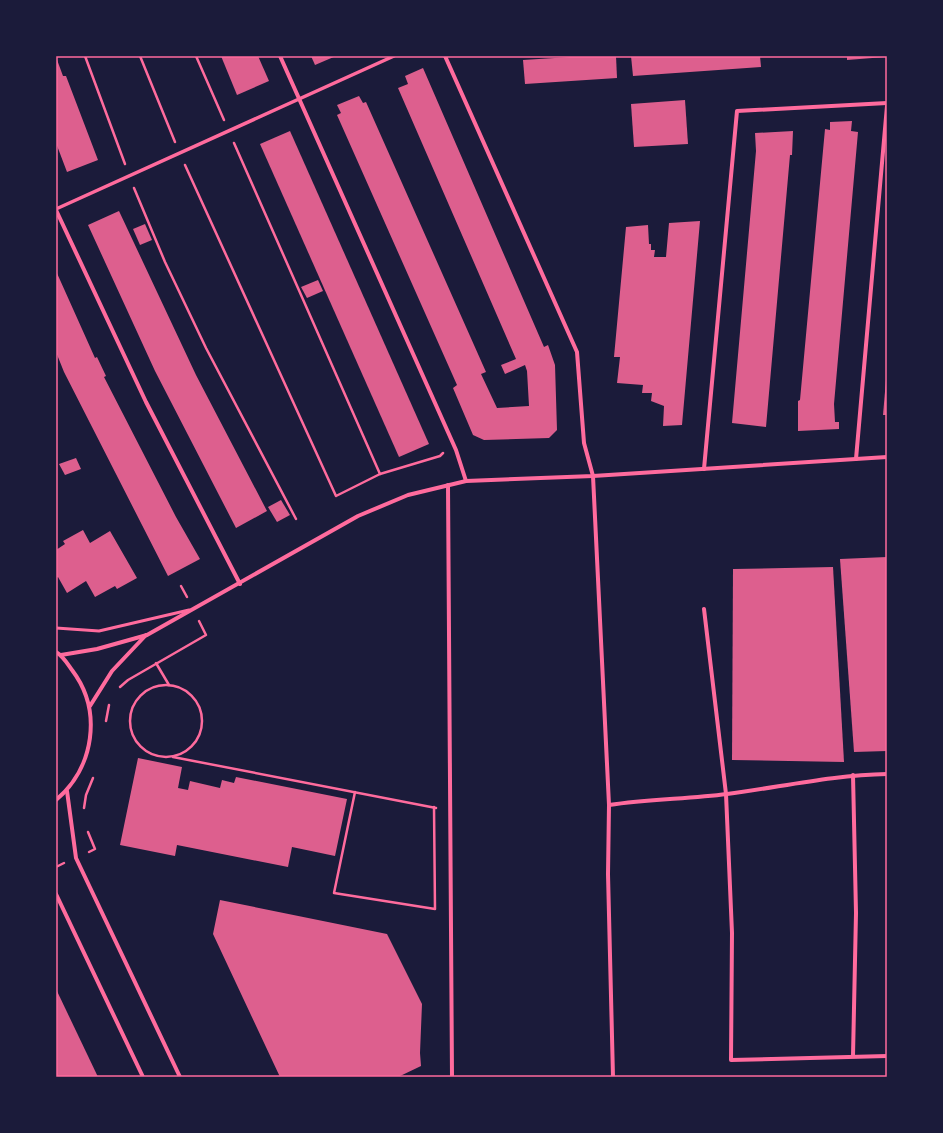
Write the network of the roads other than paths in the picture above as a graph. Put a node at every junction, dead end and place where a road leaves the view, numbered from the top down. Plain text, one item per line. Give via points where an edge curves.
1 (280, 56) edge
2 (394, 56) edge
3 (446, 56) edge
4 (298, 99) junction
5 (887, 103) edge
6 (887, 106) edge
7 (56, 209) edge
8 (887, 457) edge
9 (856, 459) junction
10 (704, 469) junction
11 (593, 476) junction
12 (466, 481) junction
13 (448, 485) junction
14 (240, 584) junction
15 (193, 609) junction
16 (704, 609) dead end
17 (56, 628) edge
18 (147, 635) junction
19 (56, 652) edge
20 (61, 655) junction
21 (90, 706) junction
22 (887, 774) edge
23 (853, 775) junction
24 (67, 791) junction
25 (726, 794) junction
26 (56, 800) edge
27 (609, 805) junction
28 (56, 894) edge
29 (853, 1056) junction
30 (887, 1056) edge
31 (143, 1077) edge
32 (180, 1077) edge
33 (452, 1077) edge
34 (612, 1077) edge

1 - 4 street
2 - 4 street
3 - 11 street via 577,352 584,443
4 - 7 street
4 - 12 street via 456,450
5 - 10 street via 737,111
6 - 9 street
7 - 14 street via 146,402
8 - 9 street
9 - 10 street
10 - 11 street
11 - 12 street
11 - 27 street
12 - 13 street
13 - 14 street via 408,494 358,516
13 - 33 street
14 - 15 street
15 - 17 lane via 98,631
15 - 18 street
16 - 25 street
18 - 20 street via 97,649
18 - 21 street via 112,671
19 - 20 street
20 - 21 street via 81,681
21 - 24 street via 91,736 83,766
22 - 23 street
23 - 25 street
23 - 29 street via 856,913
24 - 26 street
24 - 32 street via 76,858
25 - 27 street
25 - 29 street via 732,933 731,1060
27 - 34 street
28 - 31 street
29 - 30 street

